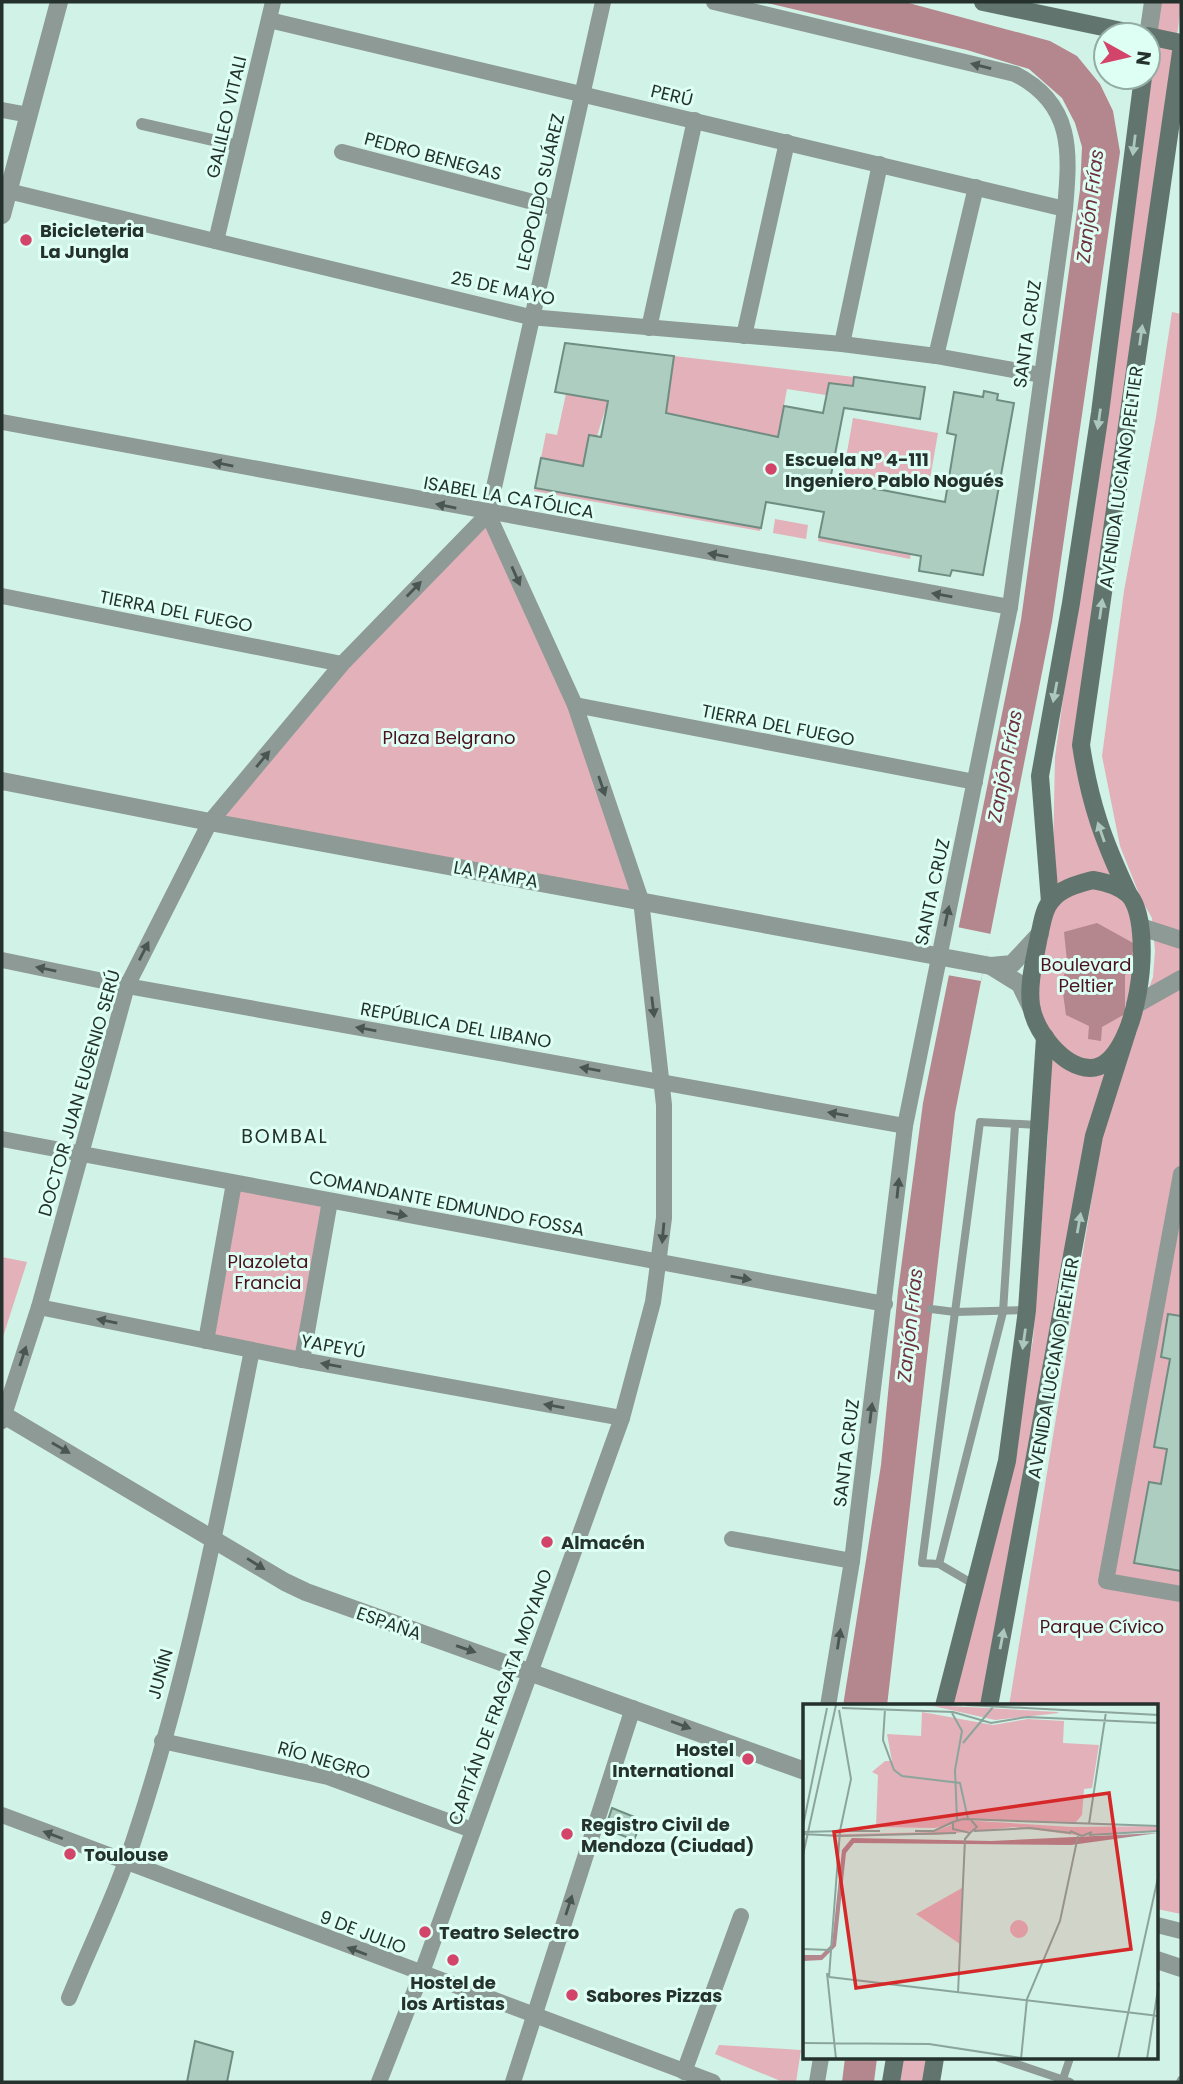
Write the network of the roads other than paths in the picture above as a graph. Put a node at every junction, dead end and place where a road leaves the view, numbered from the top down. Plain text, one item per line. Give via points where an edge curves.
1 (59, 2) edge
2 (273, 2) edge
3 (603, 2) edge
4 (714, 2) edge
5 (982, 2) edge
6 (1153, 2) edge
7 (269, 20) junction
8 (1150, 21) edge
9 (1092, 25) edge
10 (1162, 39) edge
11 (1181, 43) edge
12 (1181, 52) edge
13 (1141, 91) edge
14 (582, 94) junction
15 (2, 110) edge
16 (29, 115) junction
17 (695, 120) junction
18 (142, 124) dead end
19 (788, 142) junction
20 (239, 146) junction
21 (342, 152) dead end
22 (880, 164) junction
23 (976, 187) junction
24 (8, 191) junction
25 (556, 208) junction
26 (1065, 209) junction
27 (2, 215) edge
28 (216, 241) junction
29 (530, 317) junction
30 (649, 328) junction
31 (744, 336) junction
32 (842, 344) junction
33 (936, 356) junction
34 (1041, 374) junction
35 (2, 422) edge
36 (488, 514) junction
37 (2, 596) edge
38 (1010, 607) junction
39 (342, 664) junction
40 (575, 705) junction
41 (2, 780) edge
42 (975, 782) junction
43 (210, 822) junction
44 (1129, 895) junction
45 (641, 900) junction
46 (1049, 902) junction
47 (1141, 927) junction
48 (1040, 934) junction
49 (1181, 940) edge
50 (944, 958) junction
51 (2, 960) edge
52 (988, 966) junction
53 (1181, 979) edge
54 (127, 986) junction
55 (1135, 1004) junction
56 (1031, 1007) junction
57 (1127, 1032) junction
58 (1045, 1037) junction
59 (662, 1082) junction
60 (1015, 1125) junction
61 (1038, 1125) junction
62 (905, 1126) junction
63 (2, 1139) edge
64 (79, 1154) junction
65 (1181, 1174) edge
66 (234, 1183) junction
67 (330, 1201) junction
68 (660, 1263) junction
69 (885, 1304) junction
70 (39, 1307) junction
71 (931, 1309) dead end
72 (1027, 1310) junction
73 (955, 1312) junction
74 (1003, 1312) junction
75 (206, 1341) junction
76 (252, 1350) junction
77 (302, 1360) junction
78 (3, 1417) edge
79 (622, 1418) junction
80 (214, 1538) junction
81 (732, 1539) dead end
82 (852, 1561) junction
83 (939, 1564) junction
84 (976, 1586) junction
85 (1181, 1594) edge
86 (529, 1671) junction
87 (828, 1704) edge
88 (945, 1704) edge
89 (989, 1704) edge
90 (633, 1708) junction
91 (162, 1741) junction
92 (803, 1770) edge
93 (2, 1815) edge
94 (472, 1830) junction
95 (125, 1862) junction
96 (741, 1916) dead end
97 (1158, 1925) edge
98 (1181, 1930) edge
99 (1158, 1960) edge
100 (1181, 1968) edge
101 (421, 1975) junction
102 (69, 1998) dead end
103 (533, 2017) junction
104 (821, 2060) edge
105 (895, 2060) edge
106 (935, 2060) edge
107 (1005, 2060) edge
108 (1070, 2060) edge
109 (684, 2071) junction
110 (1065, 2081) edge
111 (379, 2082) edge
112 (513, 2082) edge
113 (713, 2082) edge
114 (817, 2082) edge
115 (891, 2082) edge
116 (931, 2082) edge

1 - 16 street
2 - 7 street, GALILEO VITALI
3 - 14 street, LEOPOLDO SUÁREZ
26 -> 4 street, SANTA CRUZ via 1069,147 1057,112 1043,92 1015,74
5 - 9 main road
6 - 8 street
7 - 14 street, PERÚ
7 - 20 street, GALILEO VITALI
10 - 11 main road
44 -> 12 main road, AVENIDA LUCIANO PELTIER via 1089,797 1081,744
13 -> 46 main road, AVENIDA LUCIANO PELTIER via 1098,426 1040,776
14 - 17 street, PERÚ
14 - 25 street, LEOPOLDO SUÁREZ
15 - 16 street
16 - 24 street
17 - 19 street, PERÚ
17 - 30 street
18 - 20 street
19 - 22 street, PERÚ
19 - 31 street
20 - 28 street, GALILEO VITALI
21 - 25 street, PEDRO BENEGAS
22 - 23 street, PERÚ
22 - 32 street
23 - 26 street, PERÚ
23 - 33 street
24 - 27 street
24 - 28 street, 25 DE MAYO
25 - 29 street, LEOPOLDO SUÁREZ
26 - 34 street, SANTA CRUZ
28 - 29 street, 25 DE MAYO
29 - 30 street, 25 DE MAYO
29 - 36 street, LEOPOLDO SUÁREZ
30 - 31 street, 25 DE MAYO
31 - 32 street, 25 DE MAYO
32 - 33 street, 25 DE MAYO
33 - 34 street, 25 DE MAYO
34 - 38 street, SANTA CRUZ
36 -> 35 street, ISABEL LA CATÓLICA
38 -> 36 street, ISABEL LA CATÓLICA
39 -> 36 street, DOCTOR JUAN EUGENIO SERÚ
36 -> 40 street, CAPITÁN DE FRAGATA MOYANO
37 - 39 street, TIERRA DEL FUEGO
38 - 42 street, SANTA CRUZ
43 -> 39 street, DOCTOR JUAN EUGENIO SERÚ
40 - 42 street, TIERRA DEL FUEGO
40 -> 45 street, CAPITÁN DE FRAGATA MOYANO
41 - 43 street, LA PAMPA
50 -> 42 street, SANTA CRUZ
43 - 45 street, LA PAMPA
54 -> 43 street, DOCTOR JUAN EUGENIO SERÚ
44 - 46 main road via 1093,880 1070,887
44 - 47 main road
45 - 50 street, LA PAMPA
45 -> 59 street, CAPITÁN DE FRAGATA MOYANO
46 - 48 main road
47 - 49 street
47 - 55 main road via 1142,970
48 - 52 street via 1012,964
48 - 56 main road
50 - 52 street, LA PAMPA
50 - 62 street, SANTA CRUZ
54 -> 51 street, REPÚBLICA DEL LIBANO
52 - 56 street, LA PAMPA via 1020,984
53 - 55 street
59 -> 54 street, REPÚBLICA DEL LIBANO
54 - 64 street, DOCTOR JUAN EUGENIO SERÚ
55 - 57 main road
56 - 58 main road
57 - 58 main road via 1111,1059 1102,1067 1088,1068 1058,1054
89 -> 57 main road, AVENIDA LUCIANO PELTIER via 1094,1136
58 - 61 main road, AVENIDA LUCIANO PELTIER
62 -> 59 street, REPÚBLICA DEL LIBANO
59 -> 68 street, CAPITÁN DE FRAGATA MOYANO via 666,1140
60 - 61 lane
60 - 73 lane via 980,1122
60 - 74 lane
61 - 72 main road, AVENIDA LUCIANO PELTIER
69 -> 62 street, SANTA CRUZ
63 - 64 street, COMANDANTE EDMUNDO FOSSA
64 - 66 street, COMANDANTE EDMUNDO FOSSA
64 - 70 street, DOCTOR JUAN EUGENIO SERÚ
65 - 85 street via 1106,1581
66 - 67 street, COMANDANTE EDMUNDO FOSSA
66 - 75 street
67 -> 68 street, COMANDANTE EDMUNDO FOSSA
67 - 77 street
68 -> 69 street, COMANDANTE EDMUNDO FOSSA
68 - 79 street, CAPITÁN DE FRAGATA MOYANO
82 -> 69 street, SANTA CRUZ
75 -> 70 street, YAPEYÚ
78 -> 70 street, DOCTOR JUAN EUGENIO SERÚ
71 - 73 lane
72 - 74 lane
72 -> 84 main road, AVENIDA LUCIANO PELTIER via 1007,1461
73 - 74 lane
73 - 83 lane via 922,1563
74 - 83 lane
75 - 76 street, YAPEYÚ
76 - 77 street, YAPEYÚ
76 - 80 street, JUNÍN
79 -> 77 street, YAPEYÚ
78 -> 80 street, ESPAÑA
79 - 86 street, CAPITÁN DE FRAGATA MOYANO
80 -> 86 street, ESPAÑA via 306,1592
80 - 91 street, JUNÍN
81 - 82 street
87 -> 82 street, SANTA CRUZ
83 - 84 lane
84 - 88 main road, AVENIDA LUCIANO PELTIER
86 - 90 street, ESPAÑA
86 - 94 street, CAPITÁN DE FRAGATA MOYANO
90 -> 92 street, ESPAÑA
103 -> 90 street
91 - 94 street, RÍO NEGRO via 328,1777
91 - 95 street, JUNÍN
95 -> 93 street, 9 DE JULIO
94 - 101 street, CAPITÁN DE FRAGATA MOYANO
101 -> 95 street, 9 DE JULIO
95 - 102 street, JUNÍN
96 - 109 street
97 - 98 street
99 - 100 street
101 - 103 street, 9 DE JULIO
101 - 111 street, CAPITÁN DE FRAGATA MOYANO
103 - 109 street, 9 DE JULIO
103 - 112 street
104 - 114 street
105 - 115 main road
106 - 116 main road
107 - 110 lane
108 - 110 lane
109 - 113 street, 9 DE JULIO

